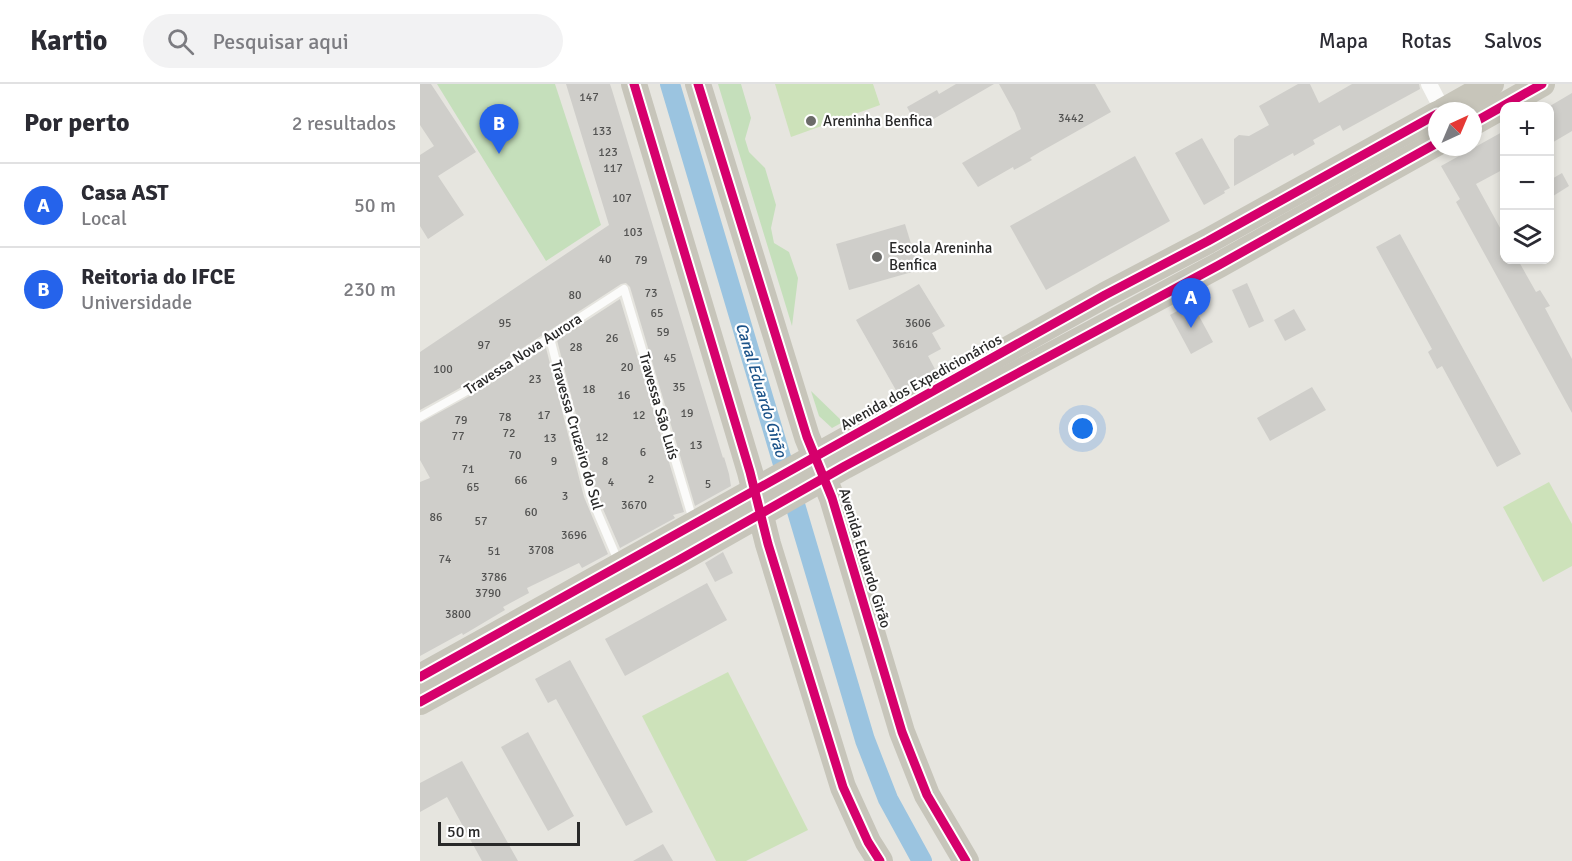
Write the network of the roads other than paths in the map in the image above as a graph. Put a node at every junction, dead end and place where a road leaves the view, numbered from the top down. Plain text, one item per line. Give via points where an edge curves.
1 (634, 84) edge
2 (698, 84) edge
3 (1429, 84) edge
4 (1491, 84) edge
5 (1542, 84) edge
6 (1438, 102) edge
7 (1459, 102) edge
8 (1482, 118) edge
9 (1428, 119) edge
10 (1428, 148) edge
11 (1208, 241) junction
12 (1219, 264) junction
13 (624, 289) joint
14 (550, 338) junction
15 (420, 417) edge
16 (811, 472) junction
17 (768, 497) junction
18 (694, 524) junction
19 (620, 565) junction
20 (420, 677) edge
21 (420, 702) edge
22 (880, 861) edge
23 (966, 861) edge

1 - 17 main road
2 - 16 main road, Avenida Eduardo Girão via 807,437
3 - 6 street
4 - 7 main road
5 - 8 main road
9 - 11 main road, Avenida dos Expedicionários
10 - 12 main road, Avenida dos Expedicionários
11 - 12 main road
11 - 16 main road, Avenida dos Expedicionários via 1106,295
12 - 16 main road, Avenida dos Expedicionários
13 - 14 lane, Travessa Nova Aurora
13 - 18 lane, Travessa São Luís
14 - 15 lane, Travessa Nova Aurora
14 - 19 lane, Travessa Cruzeiro do Sul via 590,495
16 - 17 main road, Avenida dos Expedicionários
16 - 23 main road, Avenida Eduardo Girão via 832,498 902,732 927,795
17 - 18 main road, Avenida dos Expedicionários
17 - 21 main road, Avenida dos Expedicionários
17 - 22 main road via 843,786
18 - 19 main road, Avenida dos Expedicionários
19 - 20 main road, Avenida dos Expedicionários

